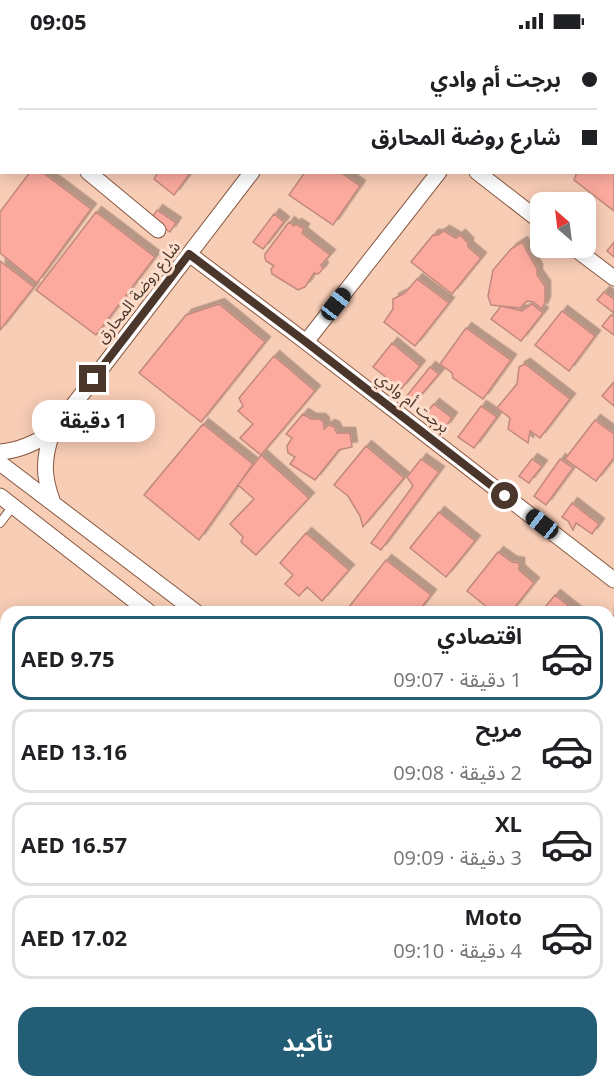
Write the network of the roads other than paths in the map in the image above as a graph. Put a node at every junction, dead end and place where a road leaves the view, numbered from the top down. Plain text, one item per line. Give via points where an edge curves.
1 (90, 174) edge
2 (250, 174) edge
3 (437, 174) edge
4 (480, 174) edge
5 (530, 213) edge
6 (158, 230) dead end
7 (189, 254) junction
8 (587, 258) edge
9 (614, 278) edge
10 (306, 342) junction
11 (52, 432) junction
12 (0, 452) edge
13 (0, 463) edge
14 (0, 496) edge
15 (52, 504) junction
16 (13, 506) junction
17 (0, 523) edge
18 (614, 580) edge
19 (140, 606) edge
20 (188, 606) edge

1 - 6 street
2 - 7 street, شارع روضة المحارق
3 - 10 street
4 - 5 street
7 - 10 street, برجت أم وادي
7 - 11 street, شارع روضة المحارق
8 - 9 street
10 - 18 street, برجت أم وادي
11 - 12 street, شارع روضة المحارق via 37,442
11 - 15 street, شارع روضة المحارق via 44,468
13 - 15 street
14 - 16 street
15 - 20 street
16 - 17 lane
16 - 19 street

